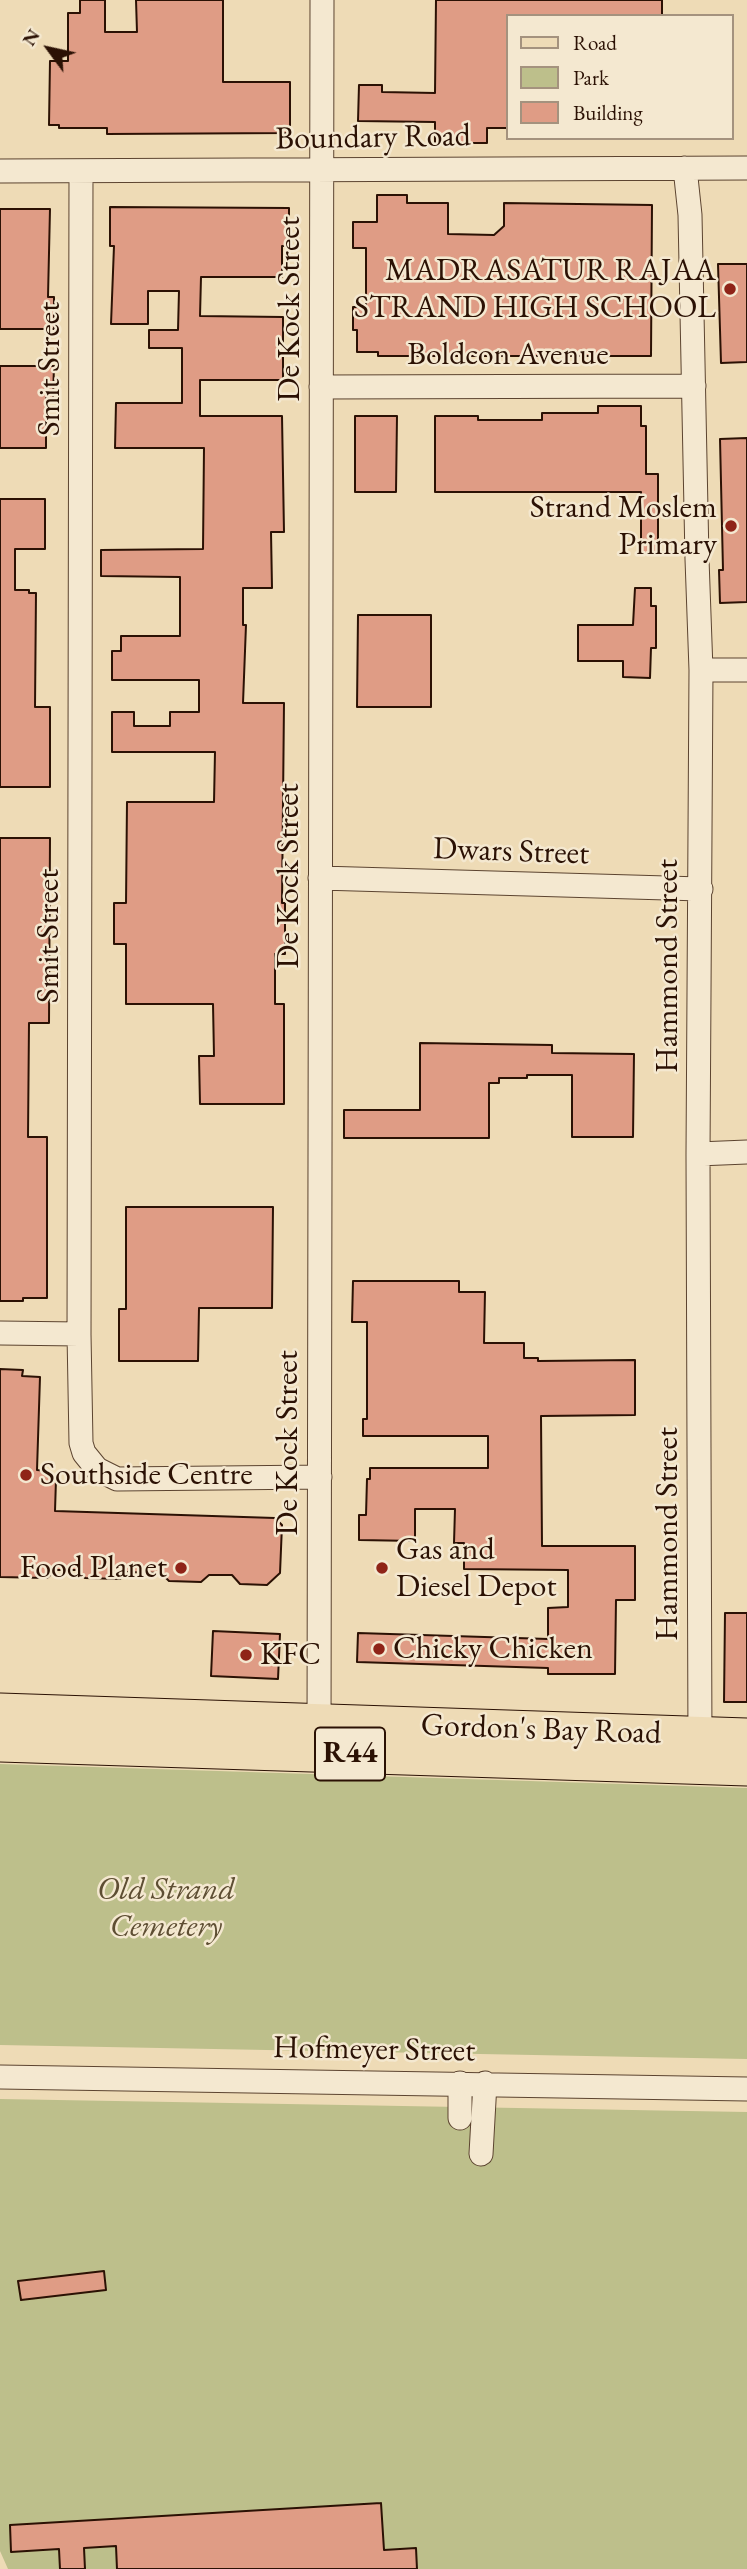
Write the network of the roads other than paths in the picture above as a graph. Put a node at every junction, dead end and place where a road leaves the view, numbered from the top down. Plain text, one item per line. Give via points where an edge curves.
1 (322, 0) edge
2 (685, 168) junction
3 (747, 168) edge
4 (0, 171) edge
5 (81, 171) junction
6 (322, 172) junction
7 (321, 387) junction
8 (694, 387) junction
9 (701, 670) junction
10 (747, 670) edge
11 (320, 878) junction
12 (701, 889) junction
13 (747, 1153) edge
14 (698, 1154) junction
15 (0, 1333) edge
16 (79, 1334) junction
17 (320, 1477) junction
18 (0, 1712) edge
19 (747, 1737) edge
20 (319, 1739) junction
21 (0, 1743) edge
22 (700, 1750) junction
23 (747, 1767) edge
24 (0, 2077) edge
25 (460, 2083) junction
26 (485, 2083) junction
27 (747, 2089) edge
28 (460, 2118) dead end
29 (481, 2154) dead end

1 - 6 street, De Kock Street
2 - 3 street, Boundary Road
2 - 6 street, Boundary Road
2 - 8 street, Hammond Street
4 - 5 street, Boundary Road
5 - 6 street, Boundary Road
5 - 16 street, Smit Street
6 - 7 street, De Kock Street
7 - 8 street, Boldcon Avenue
7 - 11 street, De Kock Street
8 - 9 street, Hammond Street
9 - 10 street
9 - 12 street, Hammond Street
11 - 12 street, Dwars Street
11 - 17 street, De Kock Street
12 - 14 street, Hammond Street
13 - 14 street
14 - 22 street, Hammond Street
15 - 16 street
16 - 17 street, Smit Street via 81,1443 89,1462 106,1475 128,1479
17 - 20 street, De Kock Street
18 - 20 main road, Gordon's Bay Road / R44
19 - 22 main road, Gordon's Bay Road / R44
20 - 21 main road, Gordon's Bay Road / R44
20 - 22 main road, Gordon's Bay Road / R44
22 - 23 main road, Gordon's Bay Road / R44
24 - 25 street, Hofmeyer Street
25 - 26 street, Hofmeyer Street
25 - 28 street
26 - 27 street, Hofmeyer Street
26 - 29 street

